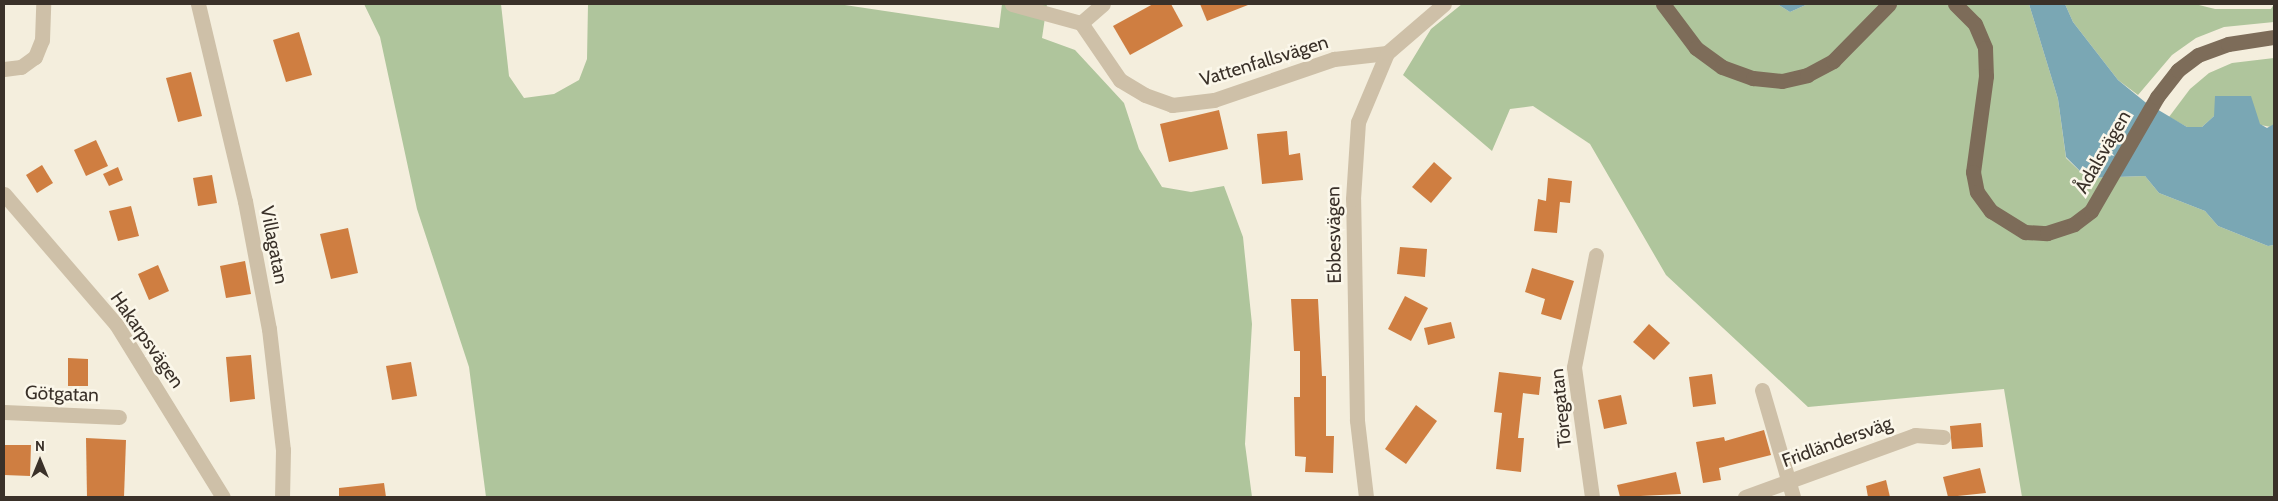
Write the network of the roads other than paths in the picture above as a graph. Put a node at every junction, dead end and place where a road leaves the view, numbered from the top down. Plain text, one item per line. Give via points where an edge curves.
1 (43, 4) edge
2 (198, 4) edge
3 (1012, 4) edge
4 (1103, 4) edge
5 (1444, 4) edge
6 (1663, 4) edge
7 (1889, 4) edge
8 (1955, 4) edge
9 (1081, 23) junction
10 (2274, 37) edge
11 (1387, 53) junction
12 (4, 69) edge
13 (4, 194) edge
14 (1596, 255) dead end
15 (1762, 390) dead end
16 (4, 412) edge
17 (119, 417) dead end
18 (1943, 437) dead end
19 (1789, 481) junction
20 (223, 497) edge
21 (282, 497) edge
22 (1366, 497) edge
23 (1592, 497) edge
24 (1745, 497) edge
25 (1793, 497) edge

1 - 12 street via 42,40 35,57 21,67
2 - 21 street, Villagatan via 245,201 269,329 283,450
3 - 9 street
4 - 9 street
5 - 11 street, Ebbesvägen
6 - 7 main road via 1696,48 1722,67 1754,78 1782,81 1807,76 1833,61
8 - 10 main road, Ådalsvägen via 1975,24 1985,48 1986,76 1973,172 1977,192 1991,211 2025,232 2047,233 2074,224 2092,211 2157,97 2178,70 2198,55 2228,44
9 - 11 street, Vattenfallsvägen via 1120,80 1172,106 1214,100 1334,59
11 - 22 street, Ebbesvägen via 1358,122 1354,152 1357,420
13 - 20 street, Hakarpsvägen via 116,324
14 - 23 street, Töregatan via 1574,367
15 - 19 street
16 - 17 street, Götgatan
18 - 19 street, Fridländersväg via 1915,435
19 - 24 street, Fridländersväg
19 - 25 street

